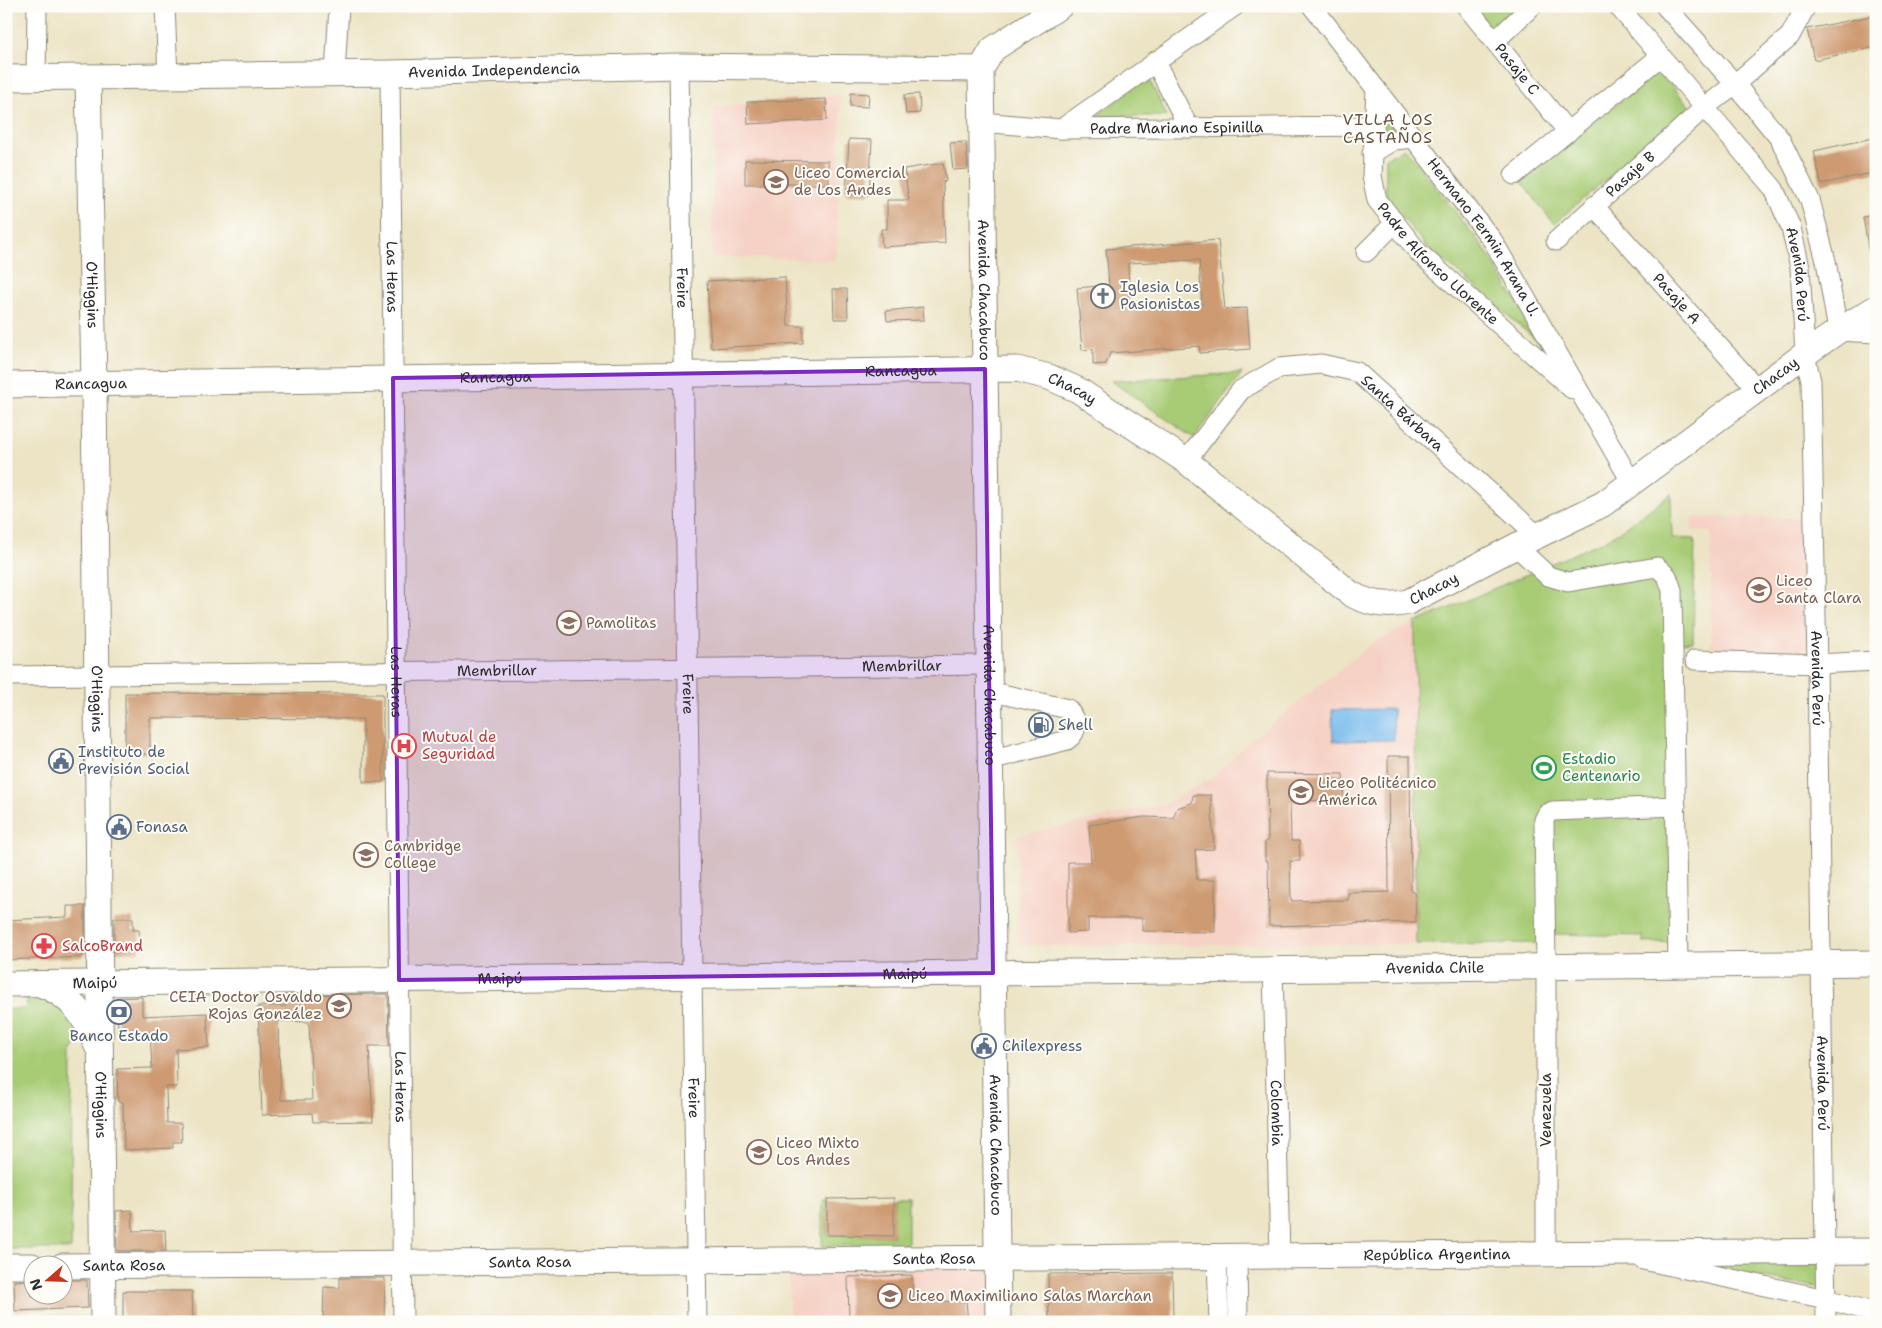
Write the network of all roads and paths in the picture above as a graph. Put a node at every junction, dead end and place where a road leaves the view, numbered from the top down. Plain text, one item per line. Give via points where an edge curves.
1 (37, 6) edge
2 (165, 6) edge
3 (340, 6) edge
4 (1060, 6) edge
5 (1235, 6) edge
6 (1312, 6) edge
7 (1466, 6) edge
8 (1532, 6) edge
9 (1618, 6) edge
10 (1665, 6) edge
11 (1806, 6) edge
12 (1495, 41) junction
13 (1661, 56) junction
14 (1155, 61) junction
15 (679, 66) junction
16 (980, 69) junction
17 (390, 73) junction
18 (336, 74) junction
19 (168, 76) junction
20 (88, 77) junction
21 (6, 78) edge
22 (36, 78) junction
23 (1735, 84) junction
24 (1376, 89) junction
25 (1704, 108) junction
26 (981, 122) junction
27 (1374, 126) junction
28 (1189, 128) junction
29 (1061, 129) junction
30 (1568, 132) junction
31 (1414, 138) junction
32 (1372, 152) junction
33 (1514, 175) dead end
34 (1594, 206) junction
35 (1395, 223) junction
36 (1556, 241) dead end
37 (1366, 252) dead end
38 (1876, 308) edge
39 (1838, 331) junction
40 (1876, 333) edge
41 (1805, 354) junction
42 (985, 369) junction
43 (684, 374) junction
44 (393, 378) junction
45 (94, 383) junction
46 (6, 385) edge
47 (1758, 390) junction
48 (1584, 400) junction
49 (1186, 461) junction
50 (1632, 483) junction
51 (1527, 541) junction
52 (1695, 660) dead end
53 (1876, 661) edge
54 (1817, 664) junction
55 (989, 665) junction
56 (688, 669) junction
57 (396, 672) junction
58 (96, 675) junction
59 (6, 676) edge
60 (989, 690) junction
61 (990, 760) junction
62 (1676, 806) junction
63 (1821, 963) junction
64 (1876, 963) edge
65 (1678, 965) junction
66 (1546, 966) junction
67 (1273, 969) junction
68 (993, 973) junction
69 (692, 976) junction
70 (399, 980) junction
71 (36, 983) junction
72 (99, 983) junction
73 (6, 984) edge
74 (101, 1058) junction
75 (102, 1223) junction
76 (1825, 1251) junction
77 (1876, 1251) edge
78 (1614, 1253) junction
79 (1546, 1254) junction
80 (1280, 1256) junction
81 (1227, 1257) junction
82 (998, 1259) junction
83 (72, 1261) edge
84 (696, 1261) junction
85 (402, 1263) junction
86 (6, 1266) edge
87 (22, 1266) edge
88 (72, 1266) edge
89 (103, 1266) junction
90 (1826, 1299) junction
91 (1876, 1313) edge
92 (103, 1322) edge
93 (403, 1322) edge
94 (697, 1322) edge
95 (998, 1322) edge
96 (1219, 1322) edge
97 (1238, 1322) edge
98 (1826, 1322) edge

1 - 22 street
2 - 19 street
3 - 18 street
4 - 16 main road via 993,49
5 - 14 street
6 - 24 street, Hermano Fermin Arana U.
7 - 12 street, Pasaje C
8 - 12 street
9 - 13 street, Avenida Perú
10 - 23 street, Avenida Perú
11 - 23 street, Pasaje B via 1790,36
12 - 30 street, Pasaje C
13 - 25 street, Avenida Perú
13 - 30 street
14 - 28 street
14 - 29 street
15 - 16 main road, Avenida Independencia
15 - 17 main road, Avenida Independencia
15 - 43 street, Freire
16 - 26 main road, Avenida Chacabuco
17 - 18 main road, Avenida Independencia
17 - 44 street, Las Heras
18 - 19 main road, Avenida Independencia
19 - 20 main road, Avenida Independencia
20 - 22 main road, Avenida Independencia
20 - 45 main road, O'Higgins
21 - 22 main road, Avenida Independencia
23 - 25 street, Pasaje B
23 - 39 street, Avenida Perú via 1780,139 1810,200 1826,261
24 - 27 street, Padre Alfonso Llorente
24 - 31 street, Hermano Fermin Arana U.
25 - 34 street, Pasaje B
25 - 41 street, Avenida Perú via 1774,189 1791,228 1800,268
26 - 29 street, Padre Mariano Espinilla
26 - 42 main road, Avenida Chacabuco
27 - 28 street, Padre Mariano Espinilla
27 - 32 street, Padre Alfonso Llorente
28 - 29 street, Padre Mariano Espinilla
30 - 33 street
31 - 32 street via 1394,140
31 - 48 street, Hermano Fermin Arana U. via 1493,240
32 - 35 street, Padre Alfonso Llorente via 1377,200
34 - 36 street, Pasaje B
34 - 47 street, Pasaje A
35 - 37 street
35 - 48 street, Padre Alfonso Llorente via 1419,253
38 - 39 main road, Chacay
39 - 40 street
39 - 41 main road, Chacay
41 - 47 main road, Chacay
41 - 54 street, Avenida Perú via 1811,381
42 - 43 main road, Rancagua
42 - 49 main road, Chacay via 1025,371 1065,383
42 - 55 main road, Avenida Chacabuco
43 - 44 main road, Rancagua
43 - 56 street, Freire
44 - 45 main road, Rancagua
44 - 57 street, Las Heras
45 - 46 main road, Rancagua
45 - 58 main road, O'Higgins
47 - 50 main road, Chacay
48 - 50 street, Hermano Fermin Arana U.
49 - 51 main road, Chacay via 1342,588 1370,602 1389,605 1408,602
49 - 51 street, Santa Bárbara via 1241,390 1279,368 1321,364 1357,372
50 - 51 main road, Chacay via 1603,504
51 - 62 street, Santa Bárbara via 1548,576 1568,582 1657,567 1667,576 1672,590
52 - 54 street
53 - 54 street
54 - 63 street, Avenida Perú
55 - 56 street, Membrillar
55 - 60 main road, Avenida Chacabuco
56 - 57 street, Membrillar
56 - 69 street, Freire
57 - 58 street, Membrillar
57 - 70 street, Las Heras
58 - 59 street, Membrillar
58 - 72 main road, O'Higgins
60 - 61 main road, Avenida Chacabuco
60 - 61 street via 1068,709 1076,727 1074,736 1067,740
61 - 68 main road, Avenida Chacabuco
62 - 65 street
62 - 66 street, Venezuela via 1553,811 1547,814 1544,820
63 - 64 main road, Avenida Chile
63 - 65 main road, Avenida Chile
63 - 76 street, Avenida Perú
65 - 66 main road, Avenida Chile
66 - 67 main road, Avenida Chile
66 - 79 street, Venezuela
67 - 68 main road, Avenida Chile
67 - 80 street, Colombia
68 - 69 main road, Maipú
68 - 82 main road, Avenida Chacabuco
69 - 70 main road, Maipú
69 - 84 street, Freire
70 - 72 main road, Maipú
70 - 85 street, Las Heras
71 - 72 main road, Maipú
71 - 73 main road, Maipú
71 - 74 main road via 58,993 81,1013
72 - 74 main road, O'Higgins
74 - 75 main road, O'Higgins
75 - 83 main road via 89,1248
75 - 89 main road, O'Higgins
76 - 77 main road, República Argentina
76 - 78 main road, República Argentina
76 - 90 street, Avenida Perú
78 - 79 main road, República Argentina
78 - 90 street
79 - 80 main road, República Argentina
80 - 81 main road, República Argentina
81 - 82 main road, República Argentina
81 - 96 street
81 - 97 street
82 - 84 main road, Santa Rosa
82 - 95 main road, Avenida Chacabuco
84 - 85 main road, Santa Rosa
84 - 94 street, Freire
85 - 89 main road, Santa Rosa
85 - 93 street, Las Heras
86 - 87 main road
88 - 89 main road, Santa Rosa
89 - 92 main road, O'Higgins
90 - 91 street
90 - 98 street, Avenida Perú

